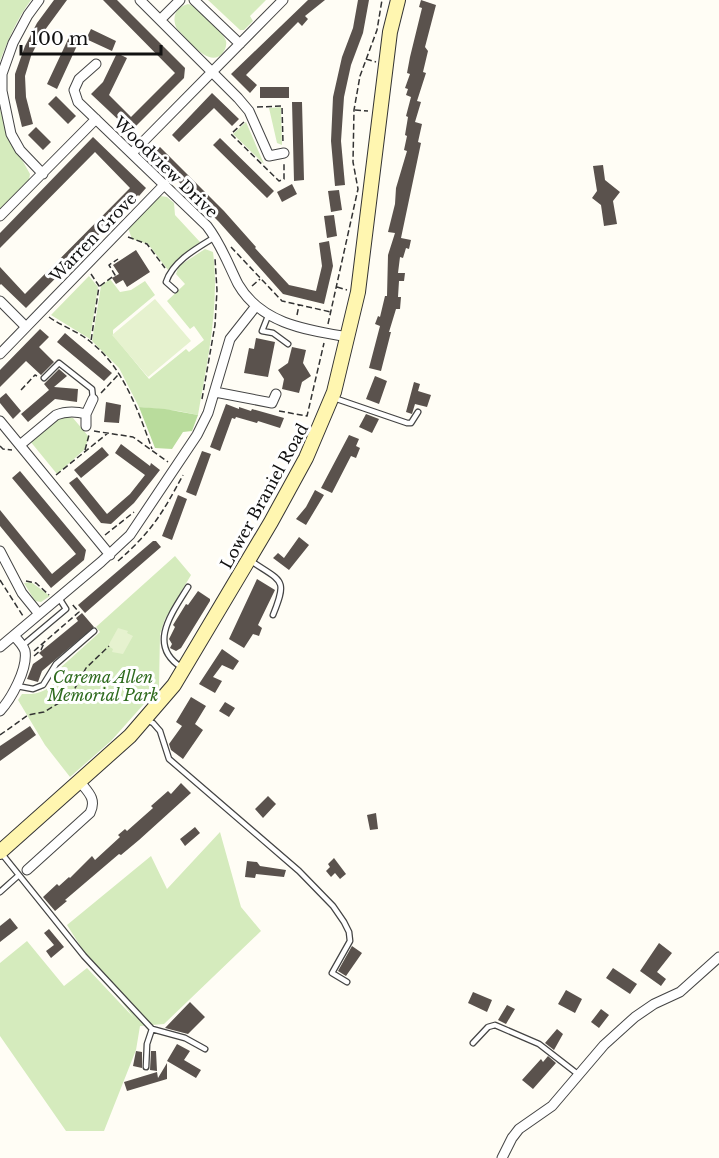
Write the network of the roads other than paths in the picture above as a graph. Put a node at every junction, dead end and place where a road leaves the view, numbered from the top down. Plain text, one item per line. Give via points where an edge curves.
1 (39, 0) edge
2 (140, 0) edge
3 (180, 0) edge
4 (194, 0) edge
5 (283, 0) edge
6 (398, 0) edge
7 (160, 20) junction
8 (240, 44) junction
9 (96, 64) dead end
10 (213, 72) junction
11 (96, 119) junction
12 (132, 153) junction
13 (284, 153) dead end
14 (43, 174) junction
15 (165, 184) junction
16 (0, 216) edge
17 (215, 237) junction
18 (175, 290) dead end
19 (0, 301) edge
20 (256, 306) junction
21 (268, 316) junction
22 (26, 327) junction
23 (348, 337) junction
24 (288, 344) dead end
25 (0, 354) edge
26 (44, 378) road end
27 (215, 392) junction
28 (332, 397) junction
29 (93, 399) joint
30 (274, 399) road end
31 (418, 412) dead end
32 (86, 414) junction
33 (0, 421) edge
34 (88, 429) road end
35 (20, 445) junction
36 (0, 552) edge
37 (110, 555) junction
38 (249, 559) junction
39 (188, 587) dead end
40 (57, 599) junction
41 (39, 614) junction
42 (273, 615) dead end
43 (94, 632) dead end
44 (14, 636) junction
45 (22, 646) junction
46 (0, 647) edge
47 (184, 669) junction
48 (17, 686) junction
49 (0, 711) edge
50 (146, 720) junction
51 (80, 782) junction
52 (0, 852) edge
53 (23, 873) junction
54 (0, 892) edge
55 (719, 957) edge
56 (347, 982) dead end
57 (152, 1029) junction
58 (473, 1043) dead end
59 (205, 1049) dead end
60 (146, 1067) dead end
61 (579, 1075) junction
62 (502, 1158) edge

1 - 14 street via 13,43 2,91 10,134
2 - 7 street
3 - 7 street
4 - 8 street
5 - 8 street
6 - 23 street, Lower Braniel Road via 390,32 358,292
7 - 10 street
8 - 10 street
9 - 11 street, Woodview Drive via 79,79 74,90 75,97
10 - 12 street
10 - 13 street via 249,111 269,156
11 - 12 street, Woodview Drive
11 - 14 street
12 - 15 street, Woodview Drive
14 - 16 street
15 - 17 street, Woodview Drive
15 - 22 street, Warren Grove
17 - 18 lane via 169,273 166,282
17 - 20 street, Woodview Drive via 245,294
19 - 22 street
20 - 21 street, Woodview Drive
20 - 27 street via 230,339
21 - 23 street, Woodview Drive via 294,326
21 - 24 lane via 262,331 273,333
22 - 25 street, Warren Grove
23 - 28 street, Lower Braniel Road
26 - 29 lane via 59,363 92,389
27 - 30 street
27 - 37 street via 197,435 176,468 130,535
28 - 31 lane via 407,423
28 - 38 street, Lower Braniel Road via 293,483
29 - 32 street
32 - 34 street
32 - 35 street via 56,415
33 - 35 street
35 - 37 street
36 - 41 street via 22,593
37 - 40 street
38 - 42 lane via 282,585
38 - 47 street, Lower Braniel Road
39 - 47 lane via 167,624 163,645 171,659
40 - 41 street
40 - 45 lane via 66,609
41 - 44 street
43 - 48 lane via 56,664 43,685 33,689
44 - 45 street
44 - 46 street
45 - 48 street via 25,657
47 - 50 street, Lower Braniel Road
48 - 49 street
50 - 51 street, Lower Braniel Road
50 - 56 lane via 160,731 169,759 292,864 333,906 345,922 350,941 332,973
51 - 52 street, Lower Braniel Road
51 - 53 street via 93,799 90,813
52 - 53 lane
53 - 54 lane
53 - 57 lane via 84,956
55 - 61 street via 680,992 635,1017
57 - 59 lane via 185,1038
57 - 60 lane
58 - 61 lane via 495,1025 539,1044
61 - 62 street via 552,1106 519,1129

